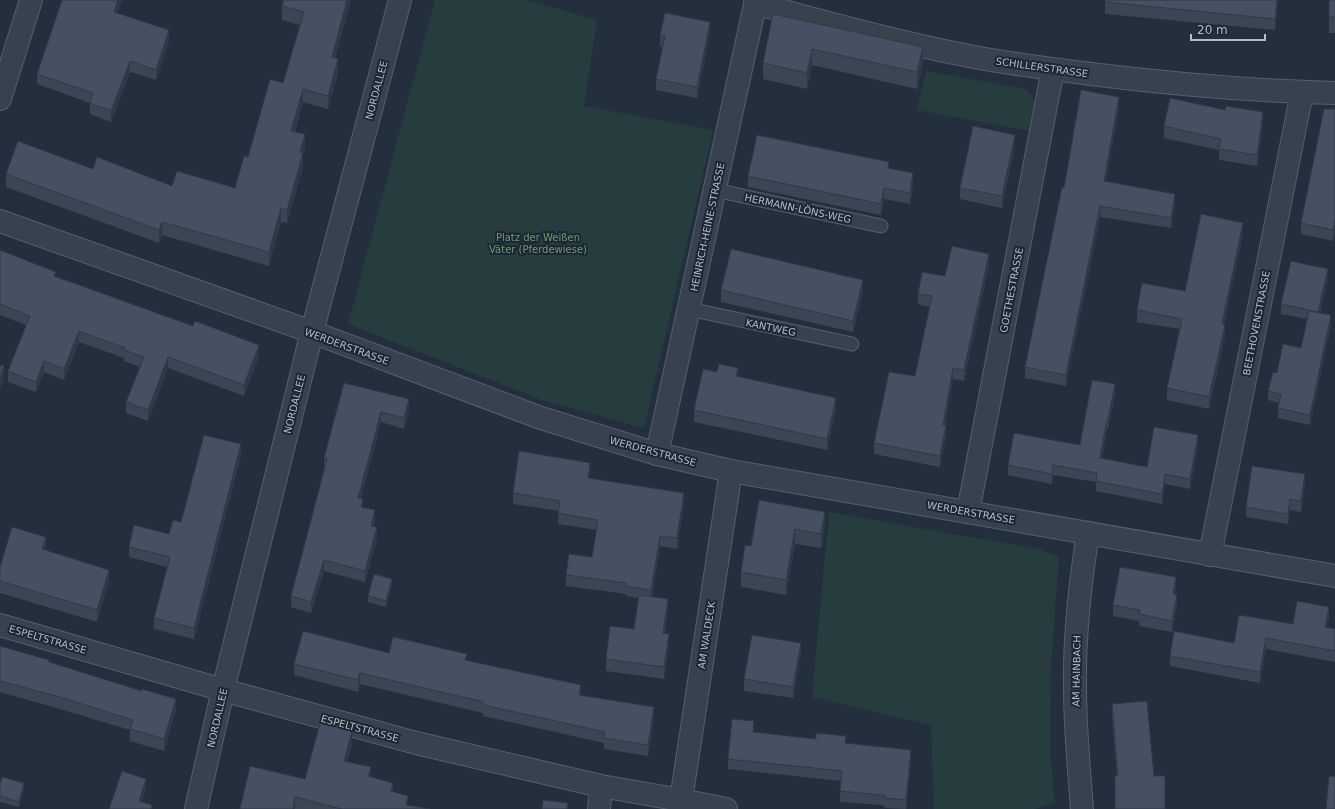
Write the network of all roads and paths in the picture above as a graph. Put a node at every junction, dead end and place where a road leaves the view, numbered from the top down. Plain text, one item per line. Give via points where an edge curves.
1 (30, 0) edge
2 (400, 0) edge
3 (756, 1) edge
4 (1053, 69) junction
5 (1302, 92) junction
6 (1335, 93) edge
7 (0, 99) edge
8 (715, 190) junction
9 (0, 221) edge
10 (881, 226) dead end
11 (689, 309) junction
12 (312, 332) junction
13 (852, 344) dead end
14 (657, 454) junction
15 (731, 471) junction
16 (968, 512) junction
17 (1088, 533) junction
18 (1210, 555) junction
19 (1335, 576) edge
20 (0, 625) edge
21 (223, 690) junction
22 (602, 786) junction
23 (681, 800) junction
24 (196, 809) edge
25 (599, 809) edge
26 (726, 809) edge
27 (1082, 809) edge

1 - 7 street
2 - 12 street, NORDALLEE
3 - 4 street, SCHILLERSTRASSE via 864,33 969,56
3 - 8 street, HEINRICH-HEINE-STRASSE
4 - 5 street, SCHILLERSTRASSE via 1161,82
4 - 16 street, GOETHESTRASSE
5 - 6 street, SCHILLERSTRASSE
5 - 18 street, BEETHOVENSTRASSE
8 - 10 lane, HERMANN-LÖNS-WEG
8 - 11 street, HEINRICH-HEINE-STRASSE
9 - 12 street, WERDERSTRASSE
11 - 13 lane, KANTWEG
11 - 14 street, HEINRICH-HEINE-STRASSE
12 - 14 street, WERDERSTRASSE via 541,418
12 - 21 street, NORDALLEE
14 - 15 street, WERDERSTRASSE
15 - 16 street, WERDERSTRASSE
15 - 23 street, AM WALDECK
16 - 17 street, WERDERSTRASSE
17 - 18 street, WERDERSTRASSE
17 - 27 street, AM HAINBACH via 1076,634 1077,752
18 - 19 street, WERDERSTRASSE
20 - 21 street, ESPELTSTRASSE
21 - 22 street, ESPELTSTRASSE via 416,743
21 - 24 street, NORDALLEE
22 - 23 street, ESPELTSTRASSE
22 - 25 street
23 - 26 street, ESPELTSTRASSE

